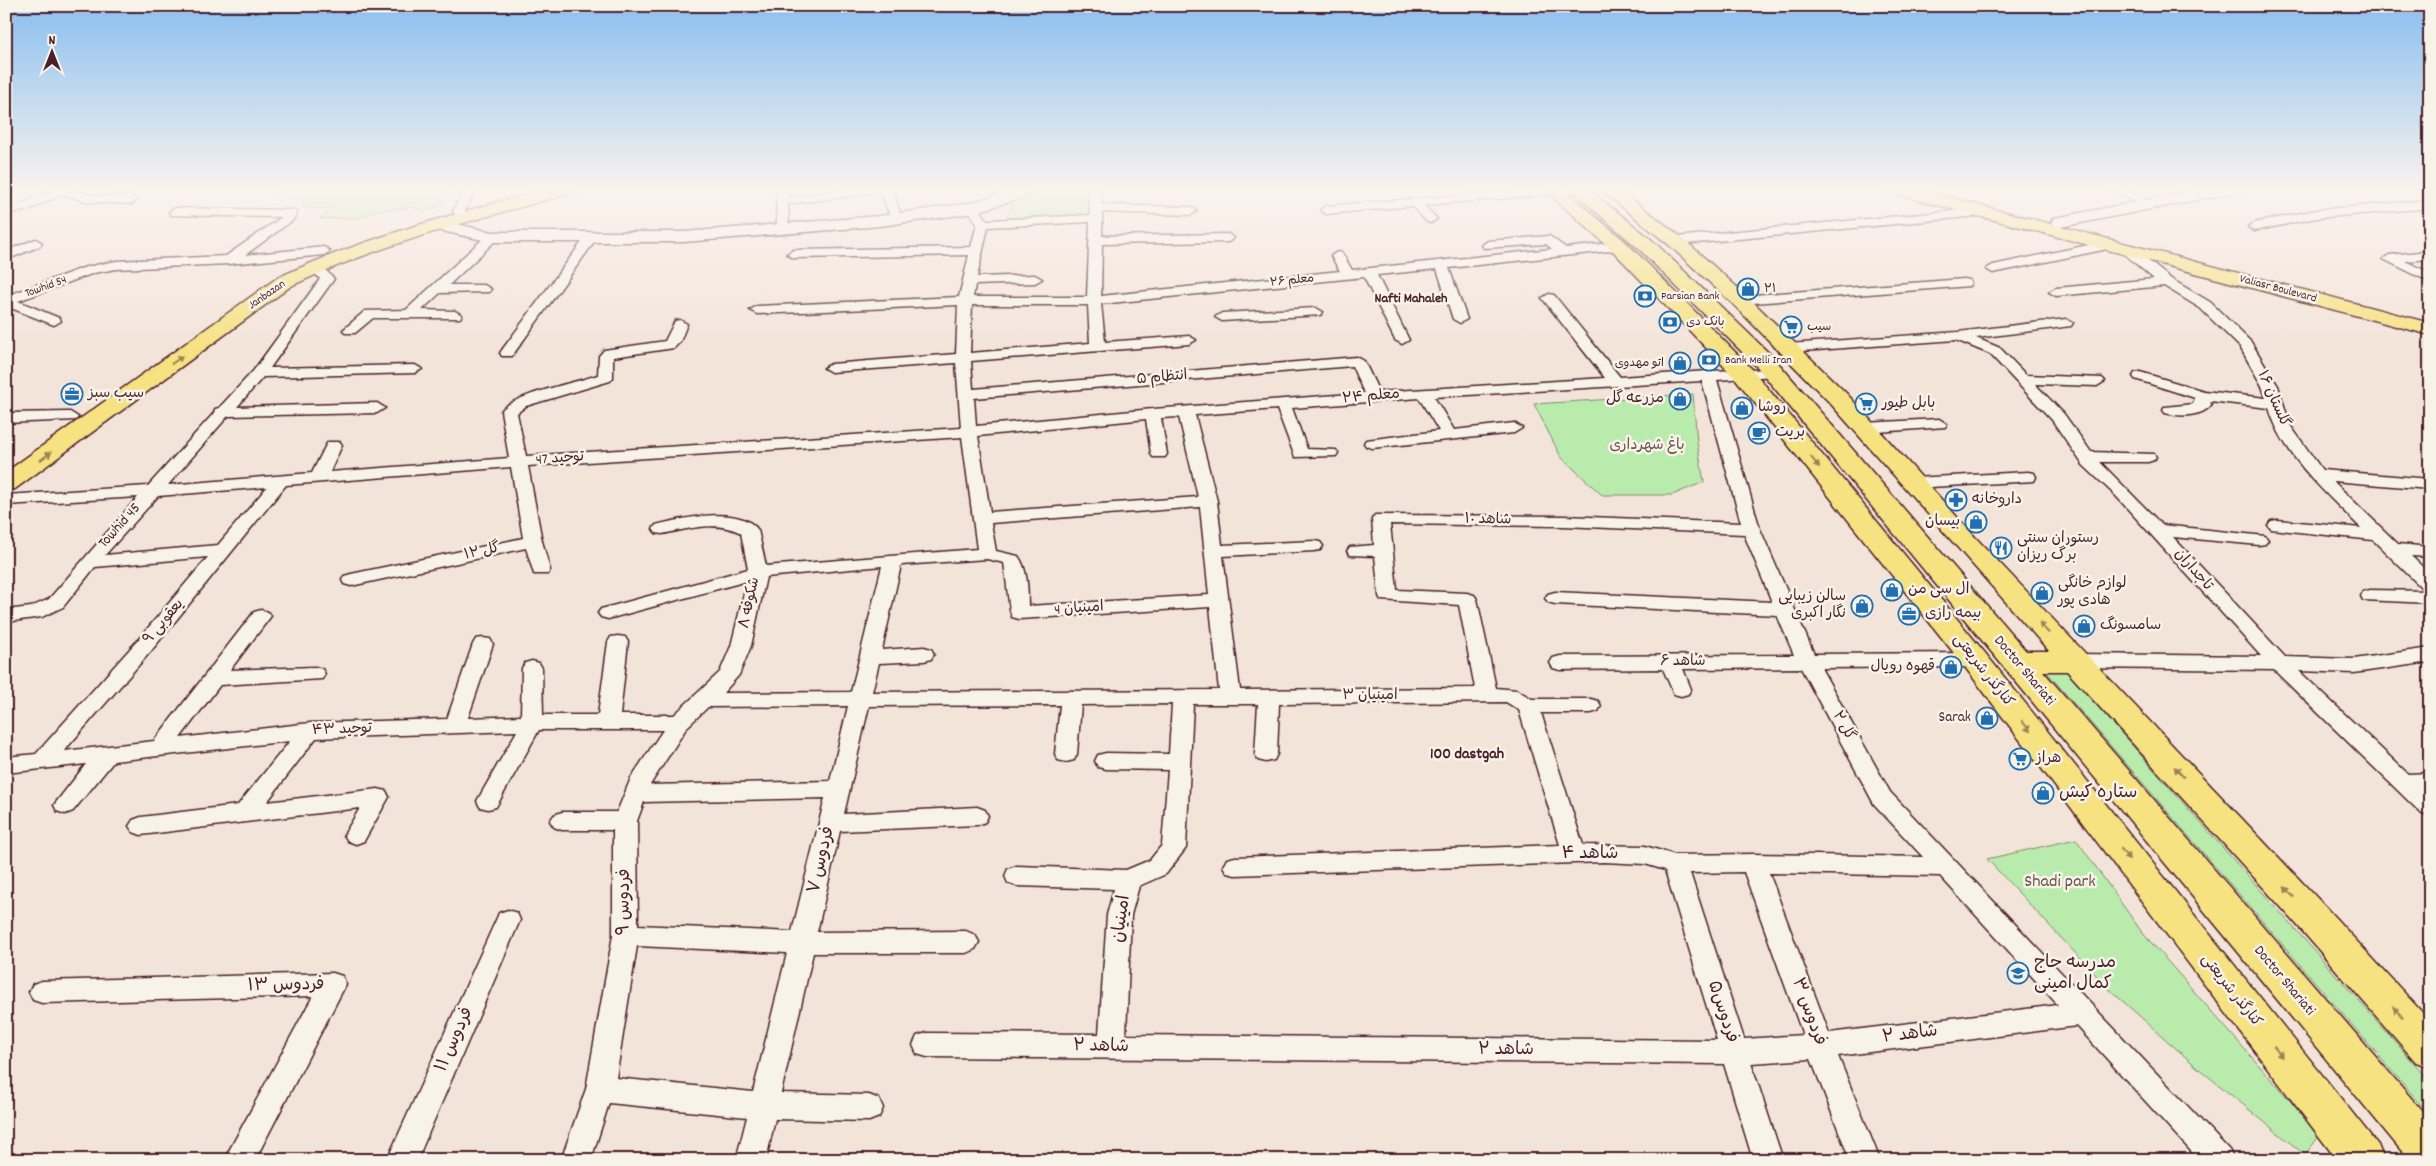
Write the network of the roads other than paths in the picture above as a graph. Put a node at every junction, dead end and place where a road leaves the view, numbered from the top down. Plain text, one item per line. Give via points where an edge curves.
1 (254, 242) edge
2 (368, 242) edge
3 (383, 242) edge
4 (486, 242) edge
5 (588, 242) edge
6 (978, 242) edge
7 (1095, 242) edge
8 (1520, 242) edge
9 (1552, 242) edge
10 (1616, 242) edge
11 (1643, 242) edge
12 (1677, 242) edge
13 (2100, 242) edge
14 (2138, 242) edge
15 (36, 243) dead end
16 (1488, 245) dead end
17 (1619, 246) junction
18 (2117, 247) junction
19 (976, 251) junction
20 (1563, 252) junction
21 (793, 254) dead end
22 (2430, 255) edge
23 (6, 256) edge
24 (1337, 256) dead end
25 (319, 259) junction
26 (2390, 259) joint
27 (229, 260) junction
28 (1442, 265) junction
29 (1993, 269) dead end
30 (1369, 273) junction
31 (1349, 275) junction
32 (2430, 278) edge
33 (1035, 279) dead end
34 (970, 280) junction
35 (2166, 282) junction
36 (1964, 283) dead end
37 (438, 288) junction
38 (484, 289) dead end
39 (2056, 292) dead end
40 (1549, 298) dead end
41 (965, 300) junction
42 (1740, 300) junction
43 (6, 301) edge
44 (1094, 301) junction
45 (1250, 301) junction
46 (757, 310) dead end
47 (1316, 312) dead end
48 (411, 313) junction
49 (455, 315) dead end
50 (1222, 316) dead end
51 (1460, 319) dead end
52 (2430, 319) edge
53 (54, 321) dead end
54 (2066, 323) dead end
55 (680, 324) dead end
56 (2430, 329) edge
57 (350, 330) dead end
58 (1958, 336) junction
59 (1189, 340) dead end
60 (1402, 340) dead end
61 (1098, 348) junction
62 (507, 353) dead end
63 (963, 358) junction
64 (1781, 360) junction
65 (1356, 361) joint
66 (831, 368) dead end
67 (415, 369) dead end
68 (259, 373) junction
69 (1743, 373) junction
70 (1708, 375) junction
71 (2140, 376) dead end
72 (2022, 379) junction
73 (1615, 380) junction
74 (2097, 381) dead end
75 (1424, 393) junction
76 (967, 394) junction
77 (2202, 395) junction
78 (1374, 397) junction
79 (1283, 404) junction
80 (2276, 404) junction
81 (377, 408) dead end
82 (2171, 410) dead end
83 (221, 412) junction
84 (1186, 412) junction
85 (1153, 414) junction
86 (70, 417) junction
87 (6, 418) edge
88 (1939, 424) dead end
89 (1514, 428) dead end
90 (1864, 428) junction
91 (969, 432) junction
92 (1448, 435) junction
93 (1372, 443) dead end
94 (334, 445) dead end
95 (1330, 453) dead end
96 (1159, 454) dead end
97 (2086, 457) junction
98 (2148, 457) dead end
99 (6, 462) edge
100 (517, 462) junction
101 (2317, 475) junction
102 (319, 477) junction
103 (2028, 477) dead end
104 (281, 481) junction
105 (1913, 483) junction
106 (6, 484) edge
107 (2430, 484) edge
108 (152, 491) junction
109 (6, 500) edge
110 (1208, 501) junction
111 (982, 518) junction
112 (2277, 525) dead end
113 (662, 529) dead end
114 (1751, 529) junction
115 (2158, 530) junction
116 (2376, 534) junction
117 (2259, 540) dead end
118 (533, 542) junction
119 (1314, 546) dead end
120 (2391, 549) junction
121 (223, 550) junction
122 (1215, 550) junction
123 (1356, 550) dead end
124 (1385, 550) junction
125 (2430, 552) edge
126 (987, 554) junction
127 (893, 560) junction
128 (89, 562) junction
129 (541, 570) dead end
130 (758, 572) junction
131 (351, 580) dead end
132 (2430, 585) edge
133 (2370, 596) dead end
134 (2430, 597) edge
135 (1555, 598) dead end
136 (1220, 600) junction
137 (1784, 609) junction
138 (608, 614) dead end
139 (6, 616) edge
140 (261, 616) dead end
141 (618, 642) dead end
142 (483, 644) dead end
143 (924, 654) dead end
144 (2430, 655) edge
145 (870, 656) junction
146 (1975, 660) junction
147 (2016, 660) junction
148 (2075, 660) junction
149 (1808, 661) junction
150 (1560, 662) dead end
151 (1670, 662) junction
152 (2279, 663) junction
153 (532, 668) dead end
154 (315, 674) dead end
155 (729, 674) joint
156 (214, 678) junction
157 (1681, 689) dead end
158 (1487, 695) junction
159 (1269, 696) junction
160 (1184, 697) junction
161 (1230, 697) junction
162 (1071, 698) junction
163 (703, 700) junction
164 (860, 700) junction
165 (1519, 700) junction
166 (1591, 706) dead end
167 (608, 722) junction
168 (679, 722) junction
169 (532, 723) junction
170 (455, 726) junction
171 (310, 731) junction
172 (161, 747) junction
173 (108, 753) junction
174 (1066, 754) dead end
175 (1266, 754) dead end
176 (43, 760) junction
177 (1106, 761) dead end
178 (1180, 762) junction
179 (6, 765) edge
180 (2430, 781) edge
181 (2402, 782) junction
182 (838, 789) junction
183 (636, 794) junction
184 (488, 801) dead end
185 (65, 805) dead end
186 (2430, 808) edge
187 (246, 812) junction
188 (977, 816) dead end
189 (562, 821) dead end
190 (625, 821) junction
191 (831, 823) junction
192 (141, 826) dead end
193 (356, 835) dead end
194 (1574, 854) junction
195 (1753, 862) junction
196 (1675, 864) junction
197 (1235, 866) dead end
198 (1945, 867) junction
199 (1017, 876) dead end
200 (1128, 880) junction
201 (508, 920) dead end
202 (626, 935) junction
203 (966, 942) dead end
204 (802, 943) junction
205 (42, 992) dead end
206 (2082, 1014) junction
207 (927, 1045) dead end
208 (1820, 1046) junction
209 (1112, 1047) junction
210 (2430, 1049) edge
211 (1736, 1052) junction
212 (600, 1089) junction
213 (764, 1106) junction
214 (869, 1108) dead end
215 (2430, 1152) edge
216 (239, 1160) edge
217 (402, 1160) edge
218 (576, 1160) edge
219 (751, 1160) edge
220 (1768, 1160) edge
221 (1865, 1160) edge
222 (2219, 1160) edge
223 (2363, 1160) edge

1 - 27 street
2 - 25 main road, Janbazan
3 - 25 main road, Janbazan
4 - 37 street
5 - 62 street
6 - 19 street
7 - 44 street
8 - 16 street
9 - 20 street
10 - 17 main road, کنارگذر شریعتی
11 - 64 main road, Doctor Shariati via 1754,348
12 - 42 main road
13 - 18 main road, Valiasr Boulevard
14 - 52 main road, Valiasr Boulevard
15 - 23 street
17 - 20 street, معلم ۲۶
17 - 69 main road, کنارگذر شریعتی
18 - 29 street
18 - 35 street, گلستان ۱۶
18 - 56 main road, Valiasr Boulevard
19 - 21 street
19 - 34 street
20 - 28 street, معلم ۲۶
22 - 26 street
24 - 31 street
25 - 27 street, Towhid 54
25 - 68 street, Towhid 45 via 327,279
25 - 86 main road, Janbazan via 293,264 262,281
106 -> 25 main road, Janbazan
26 - 32 street
27 - 43 street, Towhid 54 via 105,267
28 - 30 street, معلم ۲۶
28 - 51 street
30 - 31 street, معلم ۲۶
30 - 60 street
31 - 45 street, معلم ۲۶
33 - 34 street
34 - 41 street
35 - 39 street
35 - 80 street, گلستان ۱۶ via 2205,305 2246,345 2270,386
36 - 42 street
37 - 38 street
37 - 48 street
40 - 73 street
41 - 44 street, معلم ۲۶
41 - 46 street, معلم ۲۶
41 - 63 street
42 - 64 main road
43 - 53 street
44 - 45 street, معلم ۲۶
44 - 61 street
45 - 47 street
45 - 50 street
48 - 49 street
48 - 57 street via 370,314
54 - 58 street, معلم ۲۴
55 - 100 street via 669,345 609,353 605,378 512,408 509,411
58 - 64 street, معلم ۲۴
58 - 72 street, تاجداران via 1995,351
59 - 61 street
61 - 63 street
63 - 66 street
63 - 76 street
64 - 69 street, معلم ۲۴
64 - 90 main road via 1838,398
64 - 147 main road, Doctor Shariati
65 - 76 street, انتظام ۵
65 - 78 street
67 - 68 street
68 - 83 street, Towhid 45
69 - 70 street, معلم ۲۴
69 -> 146 main road, کنارگذر شریعتی
70 - 73 street, معلم ۲۴
70 - 114 street, گل ۲
71 - 77 street
72 - 74 street
72 - 97 street, تاجداران via 2058,417
73 - 75 street, معلم ۲۴
75 - 78 street, معلم ۲۴
75 - 92 street
76 - 91 street
77 - 80 street
77 - 82 street via 2203,405 2197,409
78 - 79 street, معلم ۲۴
79 - 84 street, معلم ۲۴
79 - 95 street via 1301,454
80 - 101 street, گلستان ۱۶ via 2282,425
81 - 83 street
83 - 108 street, Towhid 45
84 - 85 street, معلم ۲۴
84 - 110 street
85 - 91 street, معلم ۲۴
85 - 96 street
86 - 87 street
86 - 99 main road, Janbazan
88 - 90 street
89 - 92 street
90 - 105 main road
91 - 100 street, توحید 47
91 - 111 street
92 - 93 street
94 - 102 street
97 - 98 street
97 - 115 street, تاجداران
100 - 102 street, توحید 47
100 - 118 street
101 - 107 street
101 - 116 street, گلستان ۱۶
102 - 104 street, توحید 47
103 - 105 street
104 - 108 street, توحید 47
104 - 121 street, یعقوبی ۹
148 -> 105 main road
108 - 109 street, توحید 47
108 - 128 street, Towhid 45
110 - 111 street
110 - 122 street
111 - 126 street
112 - 116 street
113 - 130 street, شکوفه ۸ via 690,523 738,522 749,530
114 - 124 street, شاهد ۱۰ via 1564,521 1381,519
114 - 137 street, گل ۲
115 - 117 street
115 - 152 street, تاجداران
116 - 120 street, گلستان ۱۶
118 - 129 street
118 - 131 street, گل ۱۲
119 - 122 street
120 - 125 street
120 - 132 street, گلستان ۱۶
121 - 128 street
121 - 176 street, یعقوبی ۹
122 - 136 street
123 - 124 street
124 - 158 street, شاهد ۱۰ via 1388,596 1467,599
126 - 127 street
126 - 136 street, امینیان 4 via 1012,560 1019,614
127 - 130 street
127 - 145 street, فردوس ۷
128 - 139 street, Towhid 45 via 56,603 35,612
130 - 138 street
130 - 155 street, شکوفه ۸ via 741,646
133 - 134 street
135 - 137 street
136 - 161 street
137 - 149 street, گل ۲
140 - 156 street
141 - 167 street
142 - 170 street
143 - 145 street
144 - 152 street via 2354,666
145 - 164 street, فردوس ۷
146 - 149 street, شاهد ۶
146 -> 223 main road, کنارگذر شریعتی
147 - 148 main road
147 - 215 main road, Doctor Shariati
148 - 152 street
210 -> 148 main road
149 - 151 street, شاهد ۶
149 - 198 street, گل ۲ via 1882,798
150 - 151 street, شاهد ۶
151 - 157 street
152 - 181 street, تاجداران
153 - 169 street
154 - 156 street
155 - 163 street, فردوس ۹
156 - 172 street
158 - 159 street, امینیان ۳
158 - 165 street, امینیان ۳
159 - 161 street, امینیان ۳
159 - 175 street
160 - 161 street
160 - 162 street
160 - 178 street, امینیان
162 - 164 street
162 - 174 street
163 - 164 street
163 - 168 street, فردوس ۹
164 - 182 street, فردوس ۷
165 - 166 street, امینیان ۳
165 - 194 street
167 - 168 street, توحید ۴۳
167 - 169 street, توحید ۴۳
168 - 183 street, فردوس ۹ via 642,778
169 - 170 street, توحید ۴۳
169 - 184 street
170 - 171 street, توحید ۴۳
171 - 172 street, توحید ۴۳
171 - 187 street
172 - 173 street, توحید ۴۳
173 - 176 street, توحید ۴۳
173 - 185 street
176 - 179 street, توحید ۴۳
177 - 178 street
178 - 200 street, امینیان via 1174,848 1158,868
180 - 181 street
181 - 186 street, تاجداران
182 - 183 street
182 - 191 street, فردوس ۷
183 - 190 street, فردوس ۹
187 - 192 street
187 - 193 street via 378,797
188 - 191 street
189 - 190 street
190 - 202 street, فردوس ۹
191 - 204 street, فردوس ۷
194 - 196 street, شاهد ۴ via 1645,855
194 - 197 street, شاهد ۴
195 - 196 street, شاهد ۴
195 - 198 street, شاهد ۴
195 - 208 street, فردوس ۳
196 - 211 street, فردوس۵
198 - 206 street, گل ۲
199 - 200 street
200 - 209 street, امینیان via 1119,915
201 - 217 street, فردوس ۱۱
202 - 204 street
202 - 212 street, فردوس ۹
203 - 204 street
204 - 213 street, فردوس ۷
205 - 216 street, فردوس ۱۳ via 333,984
206 - 208 street, شاهد ۲
206 - 222 street, گل ۲
207 - 209 street, شاهد ۲
208 - 211 street, شاهد ۲
208 - 221 street, فردوس ۳
209 - 211 street, شاهد ۲
211 - 220 street, فردوس۵
212 - 213 street
212 - 218 street, فردوس ۹
213 - 214 street
213 - 219 street, فردوس ۷

